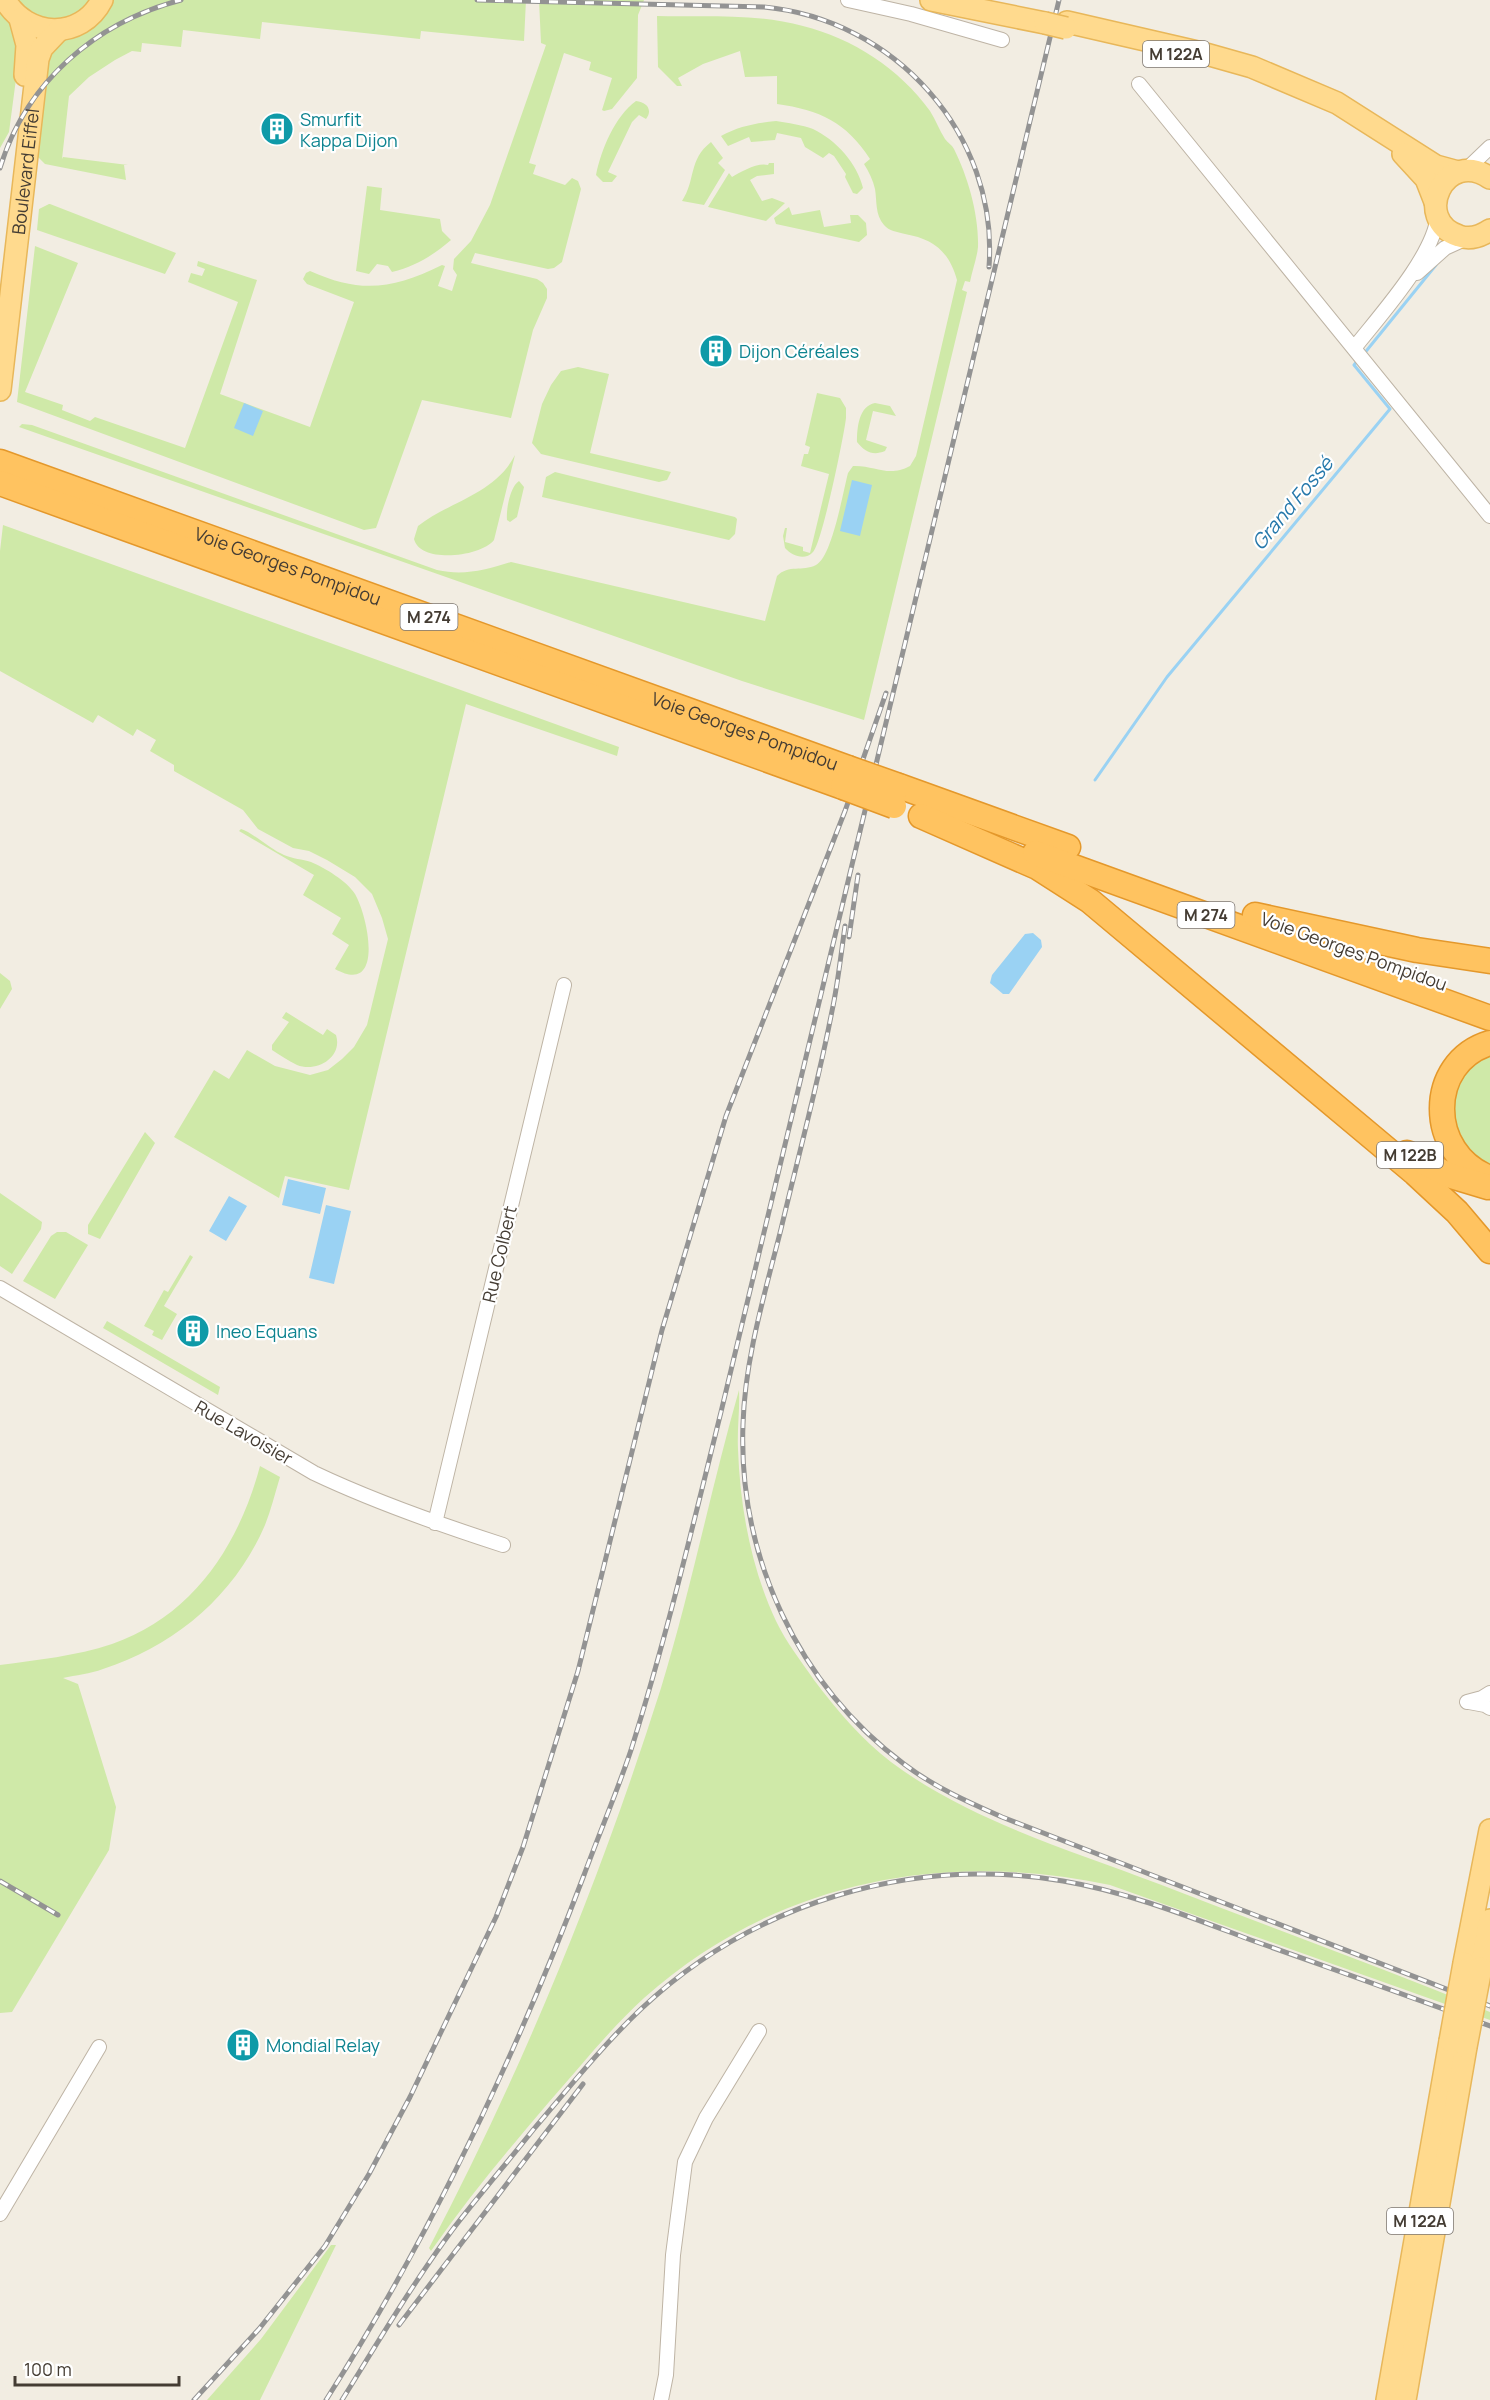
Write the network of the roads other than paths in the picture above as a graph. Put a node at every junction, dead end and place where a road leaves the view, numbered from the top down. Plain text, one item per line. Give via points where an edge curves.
1 (5, 0) edge
2 (102, 0) edge
3 (848, 0) edge
4 (931, 0) edge
5 (968, 0) edge
6 (20, 19) junction
7 (1045, 20) junction
8 (59, 30) junction
9 (1002, 40) dead end
10 (1283, 82) junction
11 (1139, 84) dead end
12 (1490, 147) edge
13 (1462, 171) junction
14 (1490, 178) edge
15 (1437, 209) junction
16 (1482, 236) edge
17 (1404, 285) junction
18 (0, 294) edge
19 (1354, 347) junction
20 (0, 390) edge
21 (3, 473) edge
22 (1490, 516) edge
23 (896, 796) junction
24 (921, 816) junction
25 (1255, 915) junction
26 (1490, 961) edge
27 (564, 985) dead end
28 (1490, 1000) edge
29 (1490, 1018) edge
30 (1490, 1043) edge
31 (1337, 1108) junction
32 (1490, 1178) edge
33 (1490, 1188) edge
34 (1490, 1251) edge
35 (0, 1288) edge
36 (435, 1523) junction
37 (503, 1545) dead end
38 (1490, 1694) edge
39 (1490, 1708) edge
40 (1490, 1830) edge
41 (1490, 1920) edge
42 (1472, 1966) junction
43 (759, 2031) dead end
44 (1458, 2044) junction
45 (99, 2047) dead end
46 (0, 2214) edge
47 (661, 2400) edge
48 (1387, 2400) edge
49 (1406, 2400) edge

1 - 6 main road
2 - 8 main road via 87,19
3 - 9 street
4 - 7 main road, M 122A
5 - 7 main road, M 122A
6 - 8 main road via 39,28
6 - 18 main road, Boulevard Eiffel via 27,63
7 - 10 main road, M 122A, bridge
8 - 20 main road, Boulevard Eiffel via 42,48 37,65
10 - 13 main road, M 122A via 1362,118 1436,166
10 - 15 main road, M 122A via 1400,152 1426,179
11 - 19 street
12 - 13 street
13 - 14 main road
13 - 15 main road via 1440,187
15 - 16 main road via 1444,227 1451,232
15 - 17 street via 1430,241
16 - 17 street via 1439,252
17 - 19 street
19 - 22 street
21 - 23 highway, Voie Georges Pompidou / M 274, bridge
23 - 24 highway, Voie Georges Pompidou / M 274
23 - 25 highway, Voie Georges Pompidou / M 274
24 - 29 highway, Voie Georges Pompidou / M 274 via 1005,842
24 - 31 highway via 1037,867 1090,901
25 - 26 highway via 1417,950
25 - 28 highway, Voie Georges Pompidou / M 274
27 - 36 street, Rue Colbert
30 - 32 highway via 1457,1067 1442,1107 1445,1133 1455,1152 1474,1171
31 - 33 highway, M 122B via 1424,1164
31 - 34 highway via 1445,1200
35 - 36 street, Rue Lavoisier via 314,1473
36 - 37 street, Rue Lavoisier
38 - 39 street via 1467,1702
40 - 42 main road, M 122A
41 - 42 main road, M 122A
42 - 44 main road, M 122A, bridge
43 - 47 street via 706,2118 685,2162
44 - 48 main road, M 122A
44 - 49 main road, M 122A
45 - 46 street

